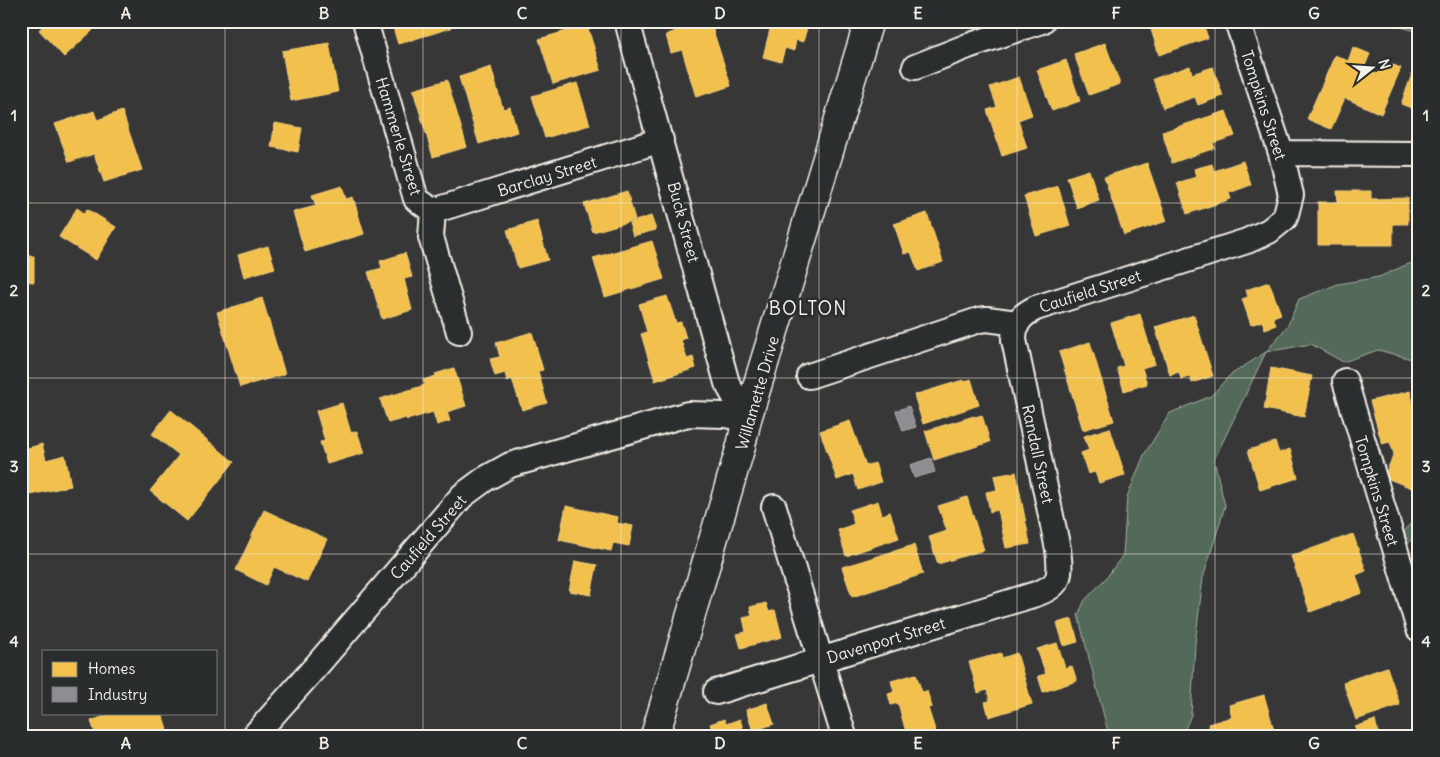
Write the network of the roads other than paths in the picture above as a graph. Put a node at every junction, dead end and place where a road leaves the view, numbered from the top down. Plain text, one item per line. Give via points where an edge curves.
1 (365, 21) edge
2 (627, 21) edge
3 (869, 21) edge
4 (1042, 21) edge
5 (1237, 21) edge
6 (914, 67) dead end
7 (661, 140) junction
8 (1281, 153) junction
9 (1419, 154) edge
10 (433, 211) junction
11 (1285, 218) joint
12 (1017, 323) junction
13 (459, 332) dead end
14 (809, 376) dead end
15 (1345, 381) dead end
16 (747, 419) junction
17 (774, 507) dead end
18 (1055, 585) joint
19 (1419, 629) edge
20 (821, 660) junction
21 (716, 692) dead end
22 (254, 736) edge
23 (655, 736) edge
24 (844, 736) edge

1 - 10 street, Hammerle Street via 416,199
2 - 7 street, Buck Street
3 - 16 main road, Willamette Drive
4 - 6 street
5 - 8 street, Tompkins Street
7 - 10 street, Barclay Street
7 - 16 street, Buck Street via 727,383
8 - 9 street
8 - 11 street, Tompkins Street via 1290,195
10 - 13 street, Hammerle Street via 431,237
11 - 12 street, Caufield Street via 1270,231 1247,241 1036,308
12 - 14 street via 979,320
12 - 18 street, Randall Street via 1014,340 1058,549 1060,573
15 - 19 street, Tompkins Street
16 - 22 street, Caufield Street via 688,414 510,465 485,479 462,496
16 - 23 main road, Willamette Drive
17 - 20 street
18 - 20 street, Davenport Street via 1036,594
20 - 21 street, Davenport Street
20 - 24 street

